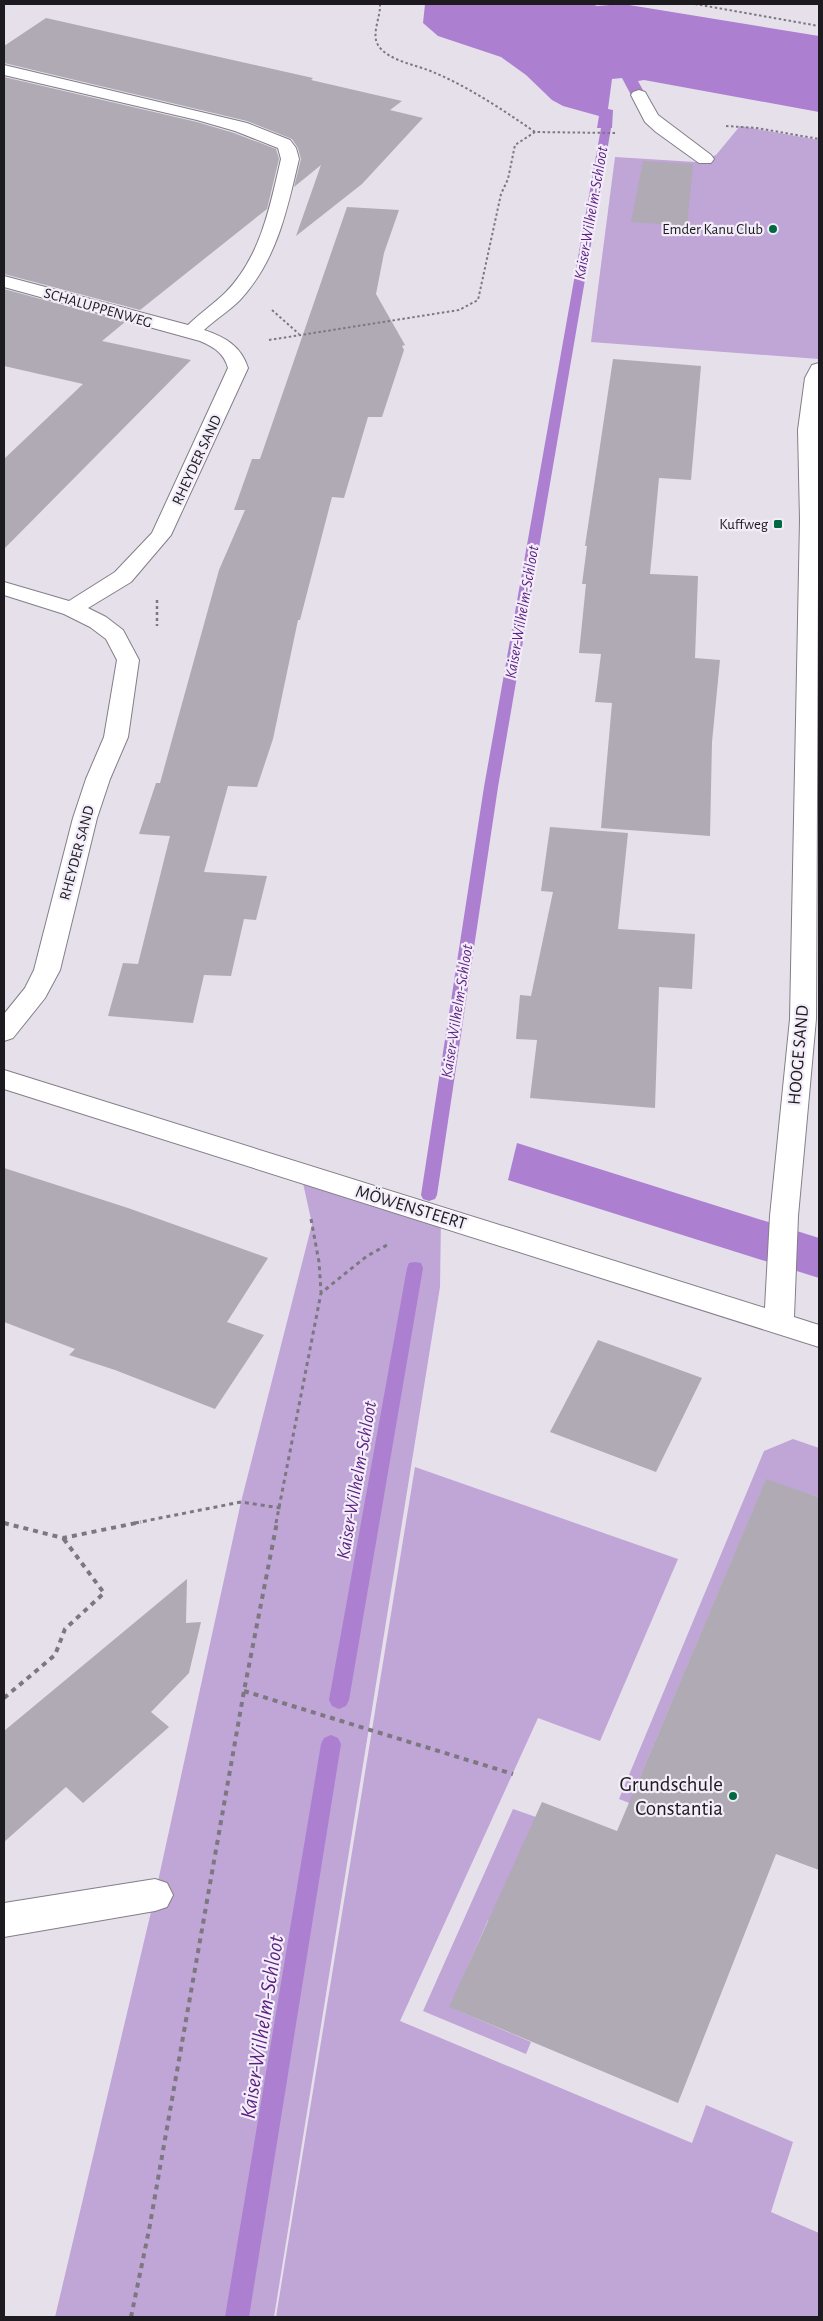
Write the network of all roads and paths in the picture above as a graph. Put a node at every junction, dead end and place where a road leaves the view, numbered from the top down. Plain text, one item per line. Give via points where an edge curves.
1 (380, 4) edge
2 (695, 4) edge
3 (819, 26) edge
4 (4, 70) edge
5 (639, 95) dead end
6 (535, 132) junction
7 (616, 133) dead end
8 (705, 158) dead end
9 (4, 281) edge
10 (192, 332) junction
11 (231, 352) junction
12 (819, 369) edge
13 (814, 432) edge
14 (145, 553) junction
15 (4, 588) edge
16 (72, 609) junction
17 (128, 660) junction
18 (811, 1021) edge
19 (4, 1032) edge
20 (4, 1079) edge
21 (301, 1174) junction
22 (441, 1218) junction
23 (322, 1293) junction
24 (779, 1323) junction
25 (819, 1336) edge
26 (281, 1508) junction
27 (4, 1523) edge
28 (63, 1538) junction
29 (244, 1691) junction
30 (4, 1698) edge
31 (513, 1774) dead end
32 (155, 1895) dead end
33 (4, 1920) edge
34 (131, 2317) edge

1 - 6 path via 376,39 380,47 395,57 481,95
2 - 3 path
4 - 10 street via 233,124 288,148 290,159 268,245 248,279
5 - 8 street via 662,128
6 - 7 path
6 - 11 path via 515,145 478,300 459,310 260,342
9 - 10 street, SCHALUPPENWEG
10 - 11 street
11 - 14 street, RHEYDER SAND via 238,368 235,377 161,535
12 - 13 street, HOOGE SAND
13 - 18 street, HOOGE SAND via 810,520
14 - 16 street, RHEYDER SAND via 123,577
14 - 17 path via 158,574 157,638
15 - 16 street
16 - 17 street via 115,635
17 - 19 street, RHEYDER SAND via 116,738 85,818 47,970 36,992
18 - 24 street, HOOGE SAND via 784,1216
20 - 21 street, MÖWENSTEERT
21 - 22 street, MÖWENSTEERT
21 - 23 path
22 - 23 path via 367,1256
22 - 24 street, MÖWENSTEERT
23 - 26 path
24 - 25 street, MÖWENSTEERT
26 - 28 path via 241,1502
26 - 29 path
27 - 28 path
28 - 30 path via 104,1593 65,1629 55,1655
29 - 31 path
29 - 34 path
32 - 33 street

